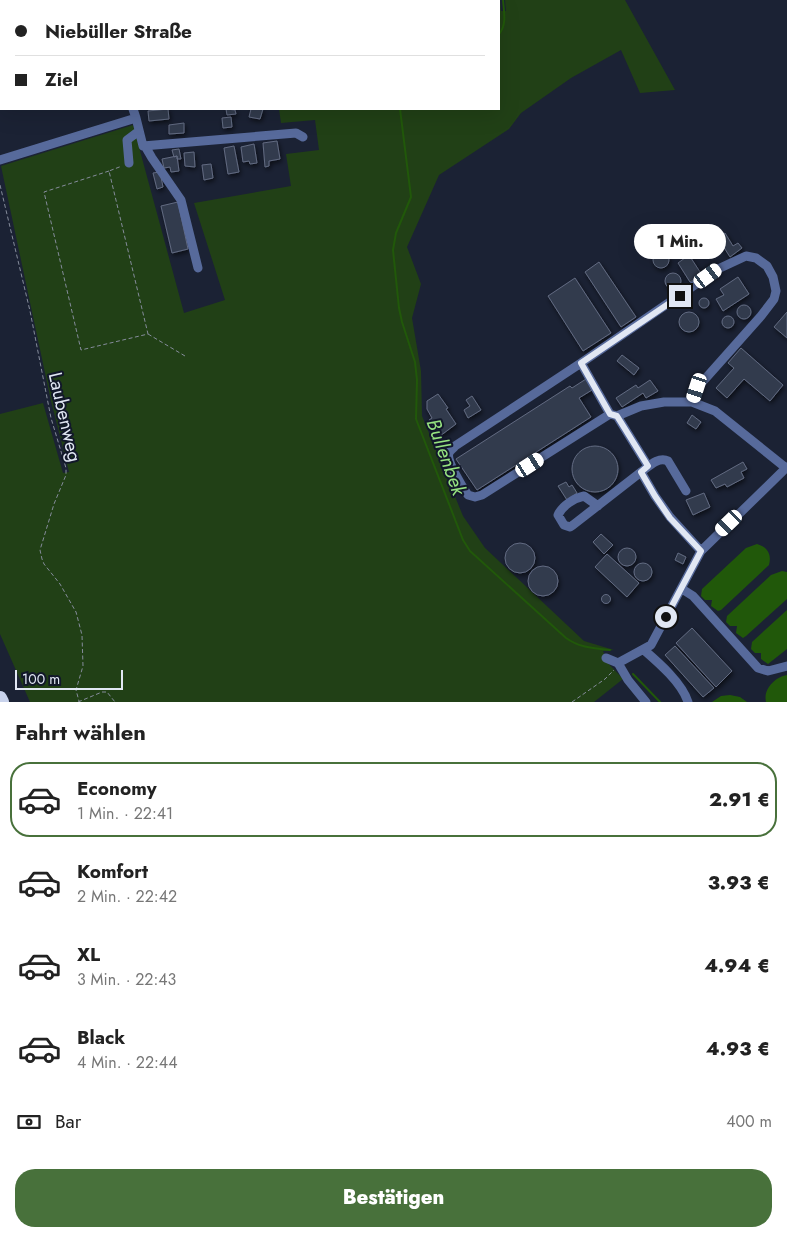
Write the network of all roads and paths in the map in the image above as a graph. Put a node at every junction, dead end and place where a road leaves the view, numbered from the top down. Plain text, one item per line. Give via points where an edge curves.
1 (134, 113) edge
2 (138, 132) junction
3 (303, 137) dead end
4 (145, 146) junction
5 (0, 160) edge
6 (129, 164) joint
7 (109, 171) junction
8 (0, 185) edge
9 (198, 268) dead end
10 (148, 334) junction
11 (185, 356) dead end
12 (581, 363) junction
13 (692, 402) junction
14 (614, 415) junction
15 (787, 467) edge
16 (645, 469) junction
17 (686, 491) dead end
18 (598, 506) dead end
19 (701, 551) junction
20 (682, 589) junction
21 (644, 650) junction
22 (606, 658) dead end
23 (618, 663) junction
24 (787, 666) edge
25 (0, 698) edge
26 (2, 702) edge
27 (79, 702) edge
28 (115, 702) edge
29 (572, 702) edge
30 (646, 702) edge
31 (688, 702) edge

1 - 2 street
1 - 5 street
2 - 4 street
2 - 6 street via 127,140
3 - 4 street via 296,133
4 - 9 street via 181,200
6 - 7 path
7 - 10 path
7 - 10 path via 44,192 81,350
8 - 27 path, Laubenweg via 51,418 66,468 40,550 44,564 76,612 82,635 84,666 76,690
10 - 11 path
12 - 13 street via 718,269 746,256 756,258 774,277 774,299 697,388
12 - 14 street
12 - 14 street via 455,446 449,453 449,460 462,486 468,495 482,495
13 - 14 street via 664,402
13 - 15 street via 710,408
14 - 16 street
15 - 19 street
16 - 17 street via 664,459
16 - 18 street
16 - 19 street via 655,496 670,518
19 - 20 street
20 - 21 street via 651,645
20 - 24 street via 693,596 758,668 768,671
21 - 23 street
21 - 31 street via 685,692
22 - 23 street
23 - 29 path via 605,679
23 - 30 street
25 - 26 highway
27 - 28 path via 102,692 111,695

